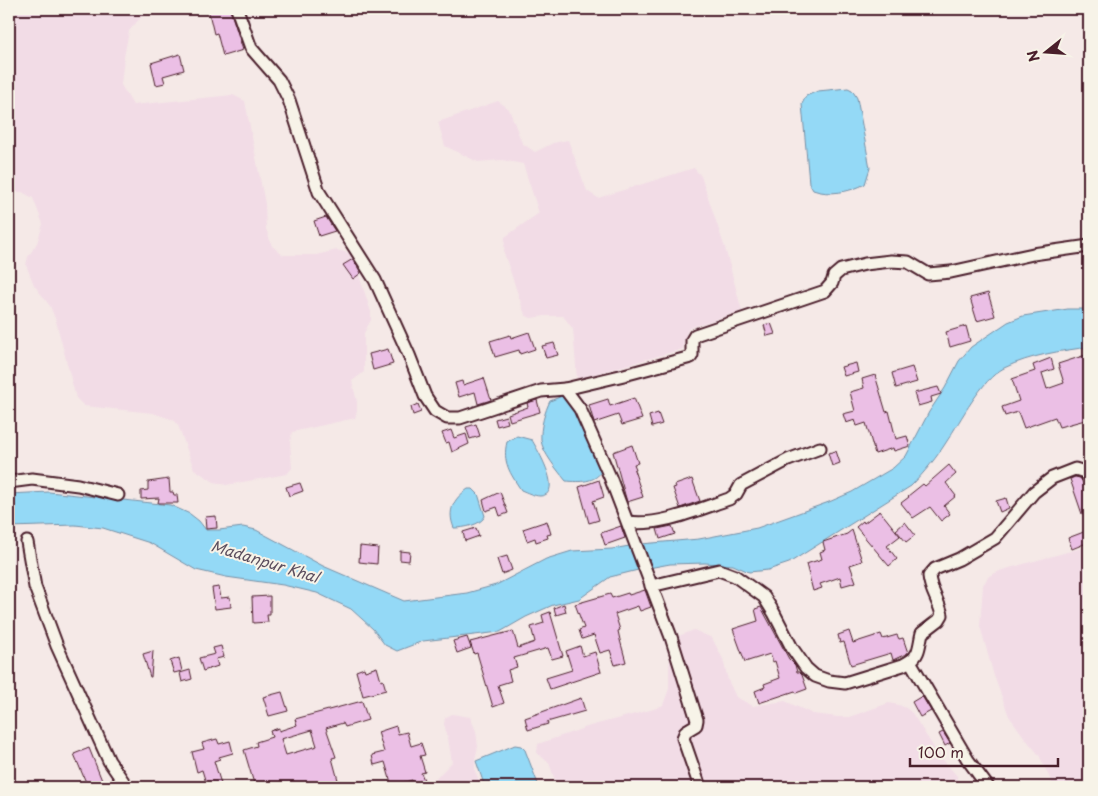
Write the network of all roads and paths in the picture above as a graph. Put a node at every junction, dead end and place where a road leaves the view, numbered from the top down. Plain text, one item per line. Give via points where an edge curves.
1 (237, 9) edge
2 (1089, 246) edge
3 (565, 389) junction
4 (820, 448) dead end
5 (1089, 478) edge
6 (9, 482) edge
7 (118, 495) dead end
8 (628, 522) junction
9 (27, 542) dead end
10 (651, 586) junction
11 (910, 661) junction
12 (127, 787) edge
13 (700, 787) edge
14 (988, 787) edge

1 - 3 street via 251,48 279,80 289,100 320,192 374,280 425,396 435,411 447,418 460,418 541,392
2 - 3 street via 951,272 928,274 908,262 891,261 842,270 825,291 695,335 691,357
3 - 8 street via 580,409
4 - 8 street via 788,460 741,485 729,499 658,521 644,524
5 - 11 street via 1085,472 1075,469 1052,478 1034,492 995,538 935,569 929,576 930,585 942,615 922,633 919,651
6 - 7 street via 41,480
8 - 10 street
9 - 12 street via 35,587 57,646 109,761
10 - 11 street via 719,570 734,576 764,597 806,668 829,681 845,683
10 - 13 street via 697,720 683,738
11 - 14 street via 968,760

